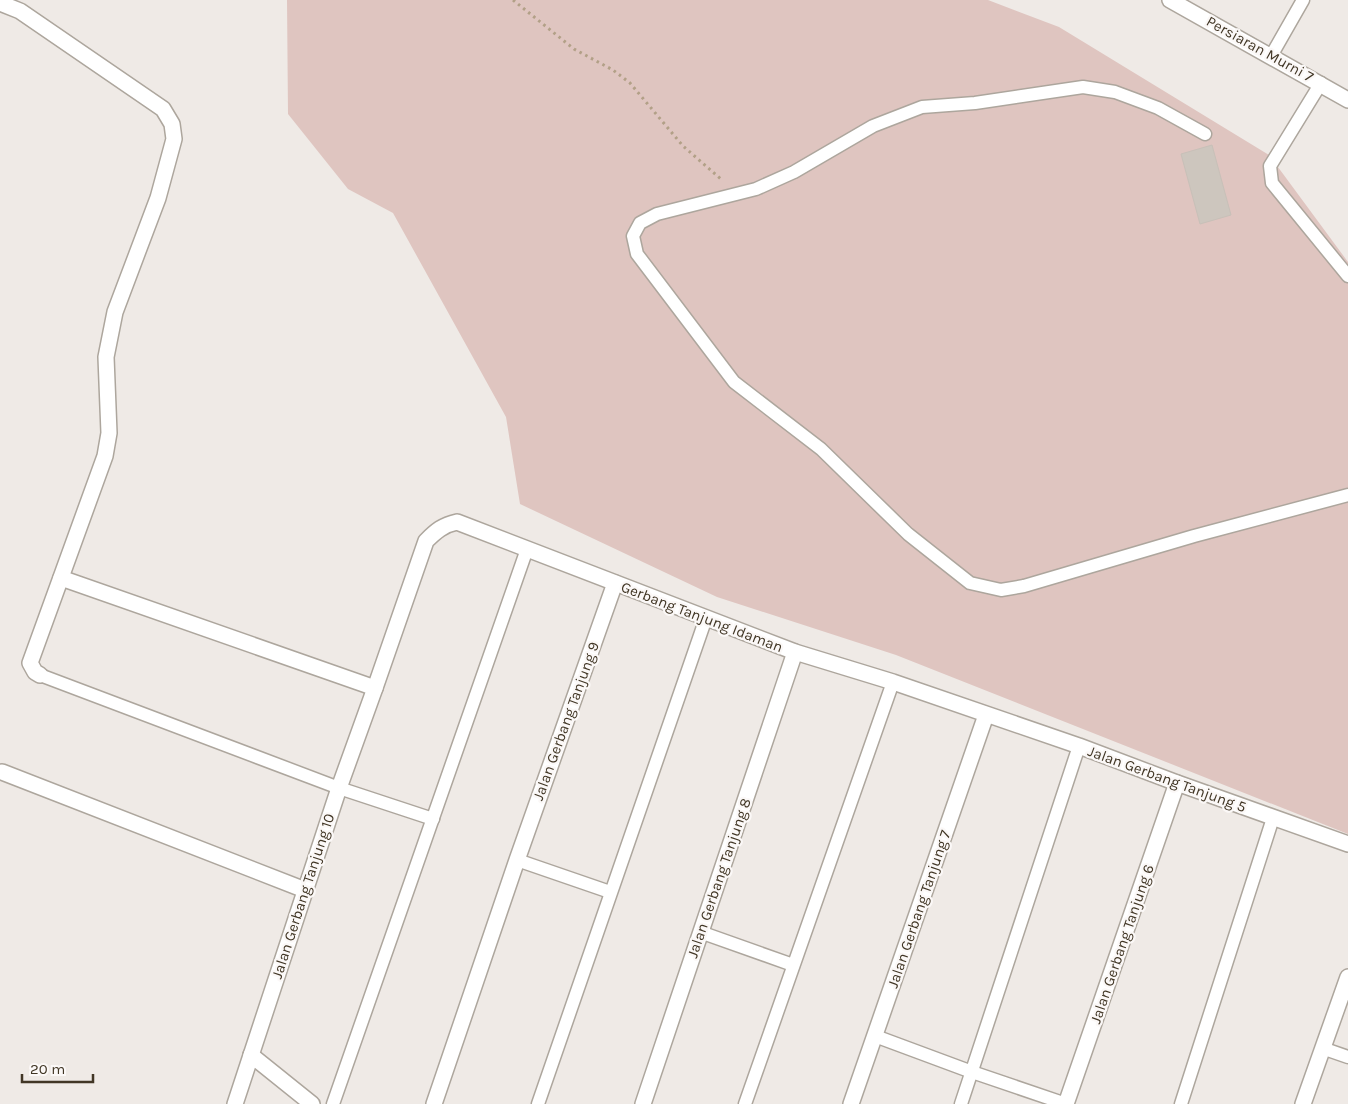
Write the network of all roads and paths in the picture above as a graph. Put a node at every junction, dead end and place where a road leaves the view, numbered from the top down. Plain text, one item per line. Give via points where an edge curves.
1 (512, 0) edge
2 (1170, 0) edge
3 (1303, 0) edge
4 (0, 3) edge
5 (1271, 56) junction
6 (1321, 84) junction
7 (1348, 100) edge
8 (1205, 134) dead end
9 (756, 189) junction
10 (1348, 276) edge
11 (1348, 495) edge
12 (426, 541) joint
13 (527, 549) junction
14 (61, 578) junction
15 (615, 583) junction
16 (706, 618) junction
17 (795, 652) junction
18 (40, 675) joint
19 (892, 682) junction
20 (375, 688) junction
21 (986, 714) junction
22 (1079, 746) junction
23 (2, 772) dead end
24 (1177, 783) junction
25 (339, 788) junction
26 (1273, 818) junction
27 (433, 819) junction
28 (1348, 844) edge
29 (517, 860) junction
30 (305, 890) junction
31 (610, 892) junction
32 (700, 932) junction
33 (792, 965) junction
34 (1348, 977) edge
35 (875, 1036) junction
36 (1322, 1048) junction
37 (251, 1055) junction
38 (1348, 1057) edge
39 (972, 1072) junction
40 (235, 1104) edge
41 (312, 1104) edge
42 (333, 1104) edge
43 (434, 1104) edge
44 (538, 1104) edge
45 (643, 1104) edge
46 (745, 1104) edge
47 (851, 1104) edge
48 (961, 1104) edge
49 (1066, 1104) edge
50 (1181, 1104) edge
51 (1303, 1104) edge

1 - 9 path via 574,49 630,83 683,146 708,169 727,183
2 - 5 street, Persiaran Murni 7
3 - 5 lane
4 - 14 street via 20,11 163,109 172,124 174,139 158,198 115,312 106,357 109,433 106,456
5 - 6 street, Persiaran Murni 7
6 - 7 street, Persiaran Murni 7
6 - 10 lane via 1270,166 1272,183
8 - 9 lane via 1158,108 1115,92 1083,87 975,103 922,107 873,126 794,172
9 - 11 lane via 657,214 640,223 633,236 637,254 734,382 821,449 908,534 970,583 1001,590 1024,586
12 - 13 street, Gerbang Tanjung Idaman via 438,528 457,522
12 - 20 street, Jalan Gerbang Tanjung 10
13 - 15 street, Gerbang Tanjung Idaman
13 - 27 lane
14 - 18 street via 30,663
14 - 20 street
15 - 16 street, Gerbang Tanjung Idaman
15 - 29 street, Jalan Gerbang Tanjung 9
16 - 17 street, Gerbang Tanjung Idaman
16 - 31 lane
17 - 19 street, Gerbang Tanjung Idaman
17 - 32 street, Jalan Gerbang Tanjung 8
18 - 25 lane
19 - 21 street, Gerbang Tanjung Idaman
19 - 33 lane
20 - 25 street, Jalan Gerbang Tanjung 10
21 - 22 street, Jalan Gerbang Tanjung 5
21 - 35 street, Jalan Gerbang Tanjung 7
22 - 24 street, Jalan Gerbang Tanjung 5
22 - 39 lane
23 - 30 street
24 - 26 street, Jalan Gerbang Tanjung 5
24 - 49 street, Jalan Gerbang Tanjung 6
25 - 27 lane
25 - 30 street, Jalan Gerbang Tanjung 10
26 - 28 street, Jalan Gerbang Tanjung 5
26 - 50 lane
27 - 42 lane
29 - 31 lane
29 - 43 street, Jalan Gerbang Tanjung 9
30 - 37 street, Jalan Gerbang Tanjung 10
31 - 44 lane
32 - 33 lane
32 - 45 street, Jalan Gerbang Tanjung 8
33 - 46 lane
34 - 36 street
35 - 39 lane
35 - 47 street, Jalan Gerbang Tanjung 7
36 - 38 lane
36 - 51 street
37 - 40 street, Jalan Gerbang Tanjung 10
37 - 41 street
39 - 48 lane
39 - 49 lane

